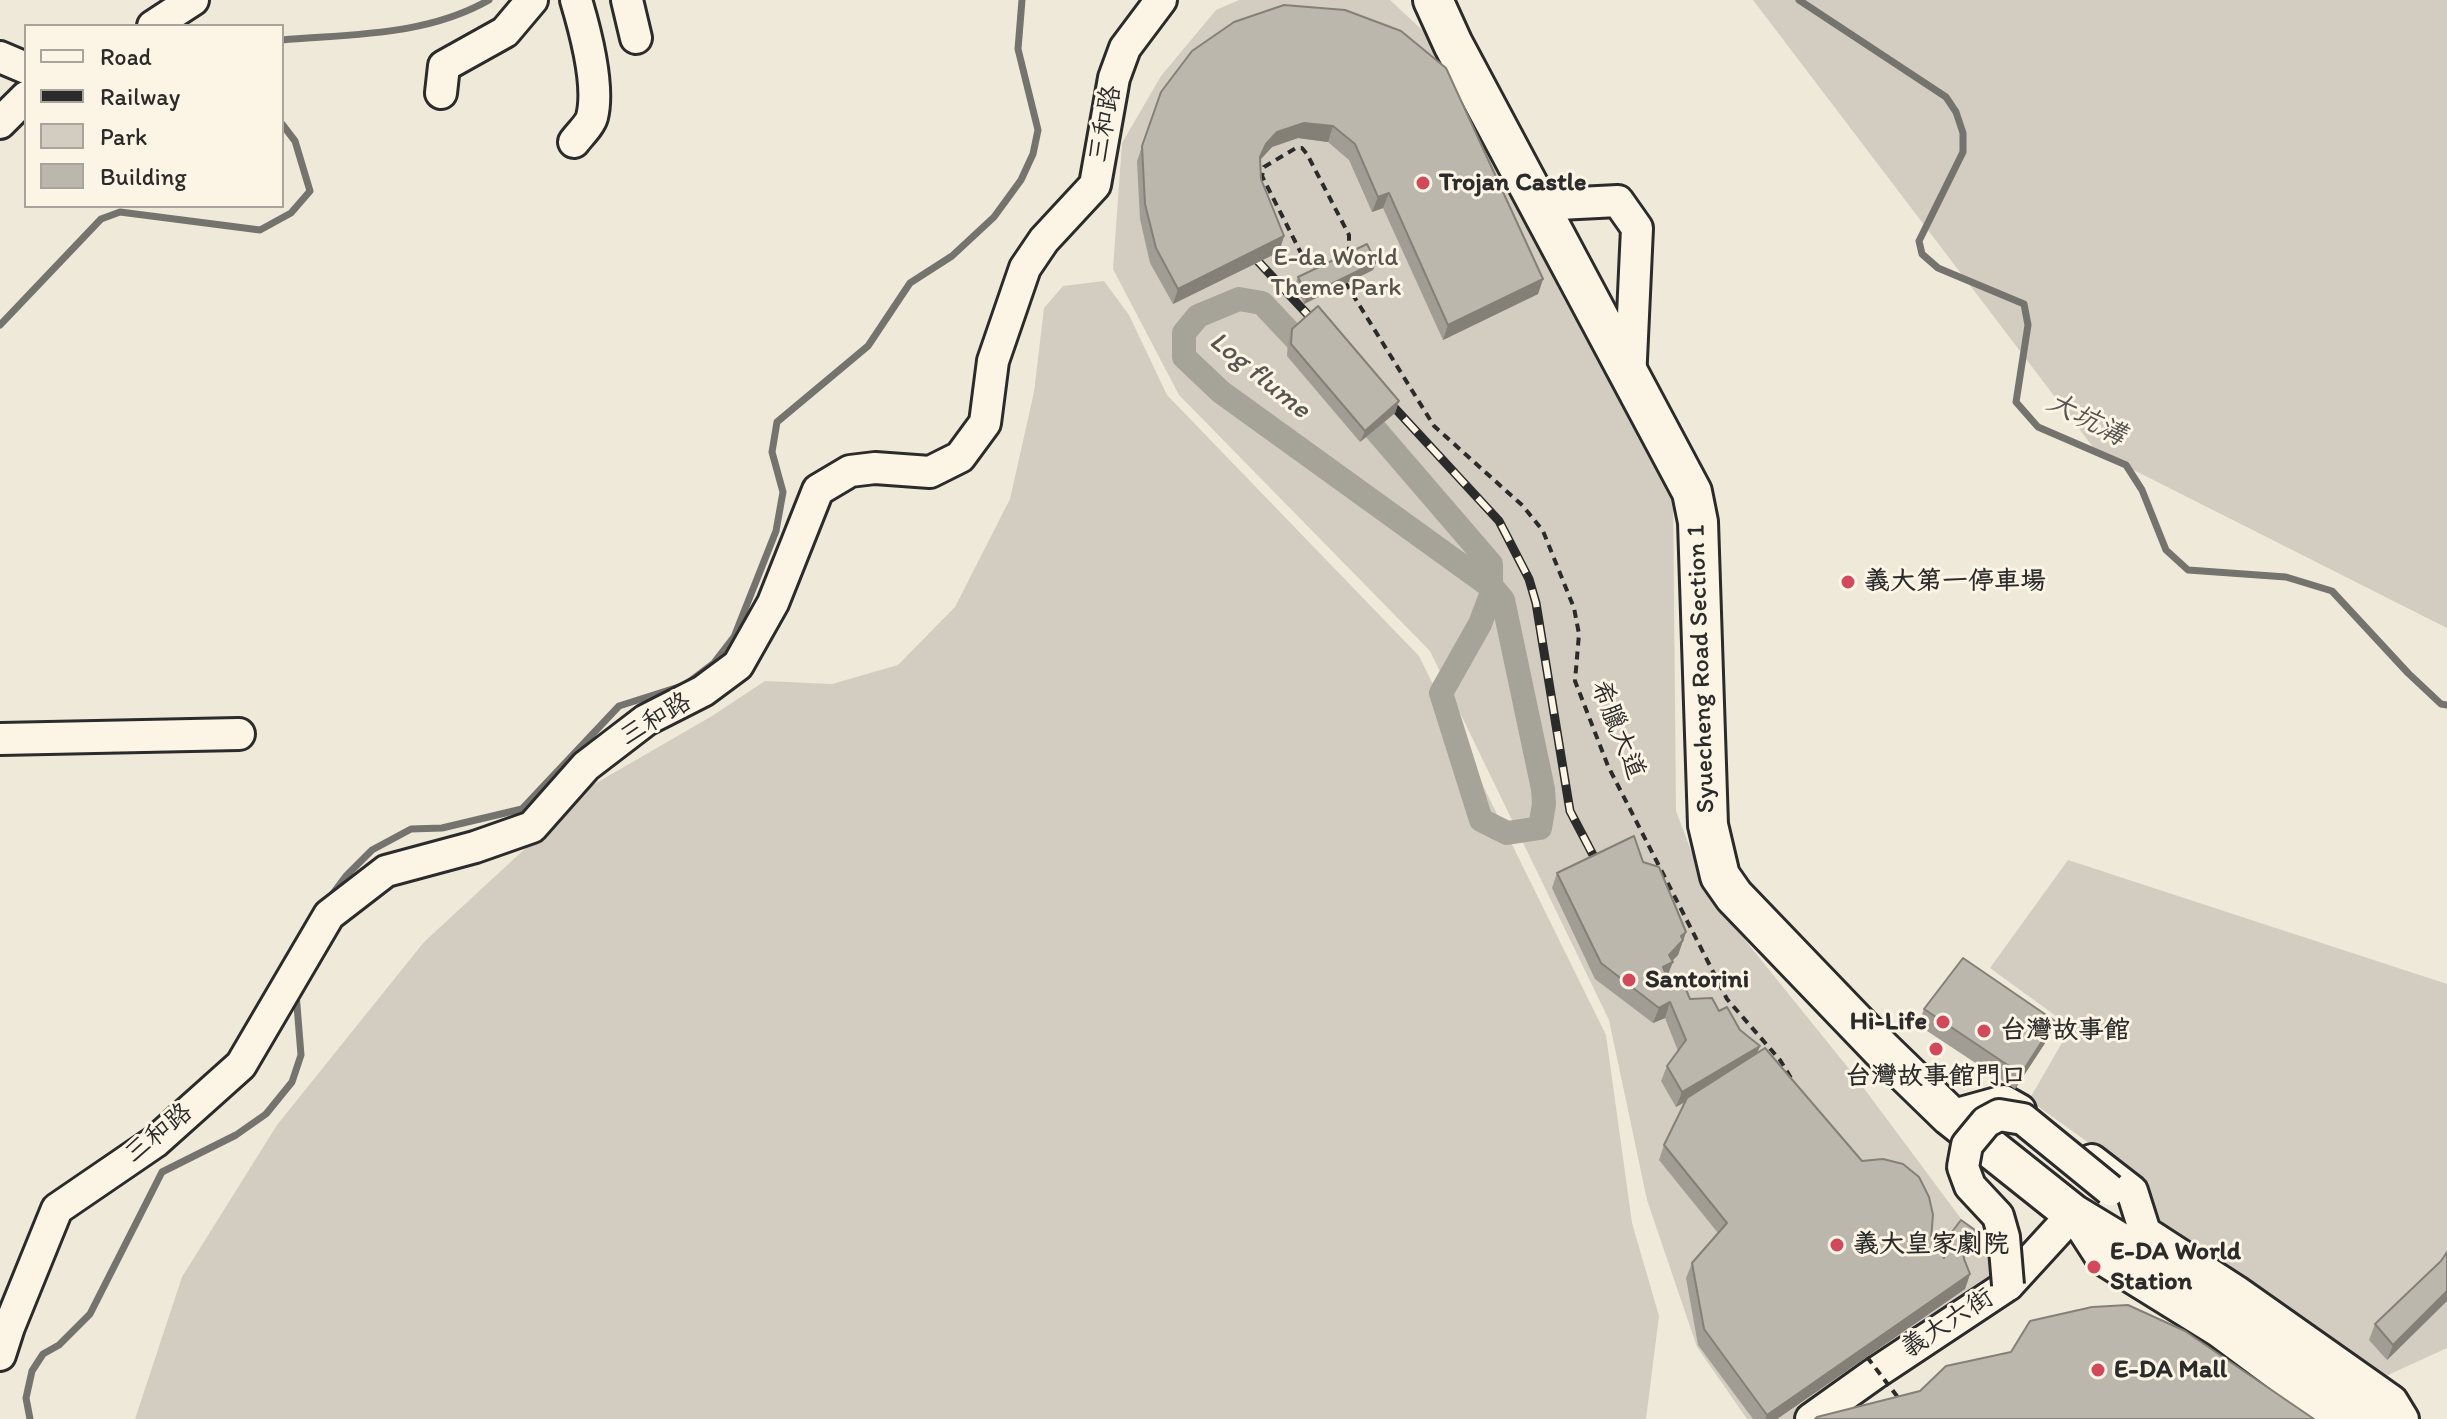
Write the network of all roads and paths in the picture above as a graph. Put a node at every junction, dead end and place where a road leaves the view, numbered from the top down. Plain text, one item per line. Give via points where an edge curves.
1 (193, 0) edge
2 (532, 0) edge
3 (576, 0) edge
4 (627, 0) edge
5 (1161, 0) edge
6 (1433, 0) edge
7 (156, 24) edge
8 (636, 38) dead end
9 (0, 57) edge
10 (24, 67) edge
11 (441, 93) dead end
12 (24, 99) edge
13 (0, 123) edge
14 (574, 142) dead end
15 (1539, 205) junction
16 (1332, 263) joint
17 (1341, 276) edge
18 (1627, 383) junction
19 (239, 734) dead end
20 (0, 739) edge
21 (1794, 1090) edge
22 (1950, 1116) junction
23 (2073, 1214) junction
24 (2140, 1253) junction
25 (2008, 1285) junction
26 (0, 1355) edge
27 (1867, 1357) edge
28 (1904, 1405) edge
29 (1811, 1419) edge
30 (2337, 1419) edge
31 (2378, 1419) edge
32 (2403, 1419) edge

1 - 7 street
2 - 11 street via 505,32 444,66
3 - 14 street via 593,83 592,119
4 - 8 street
5 - 26 street, 三和路 via 1125,48 1114,78 1095,185 1025,268 993,361 985,423 960,457 930,472 850,471 818,490 773,603 738,665 703,691 646,720 586,766 532,827 386,871 329,915 241,1065 155,1142 57,1209
6 - 15 main road, Syuecheng Road Section 1
9 - 10 street
12 - 13 street
15 - 18 main road, Syuecheng Road Section 1
15 - 18 street via 1618,201 1637,228
16 - 16 path via 1321,265 1303,257 1262,176 1264,167 1298,147 1307,154 1349,235 1349,250
17 - 21 path, 希臘大道 via 1434,426 1523,506 1543,531 1574,608 1579,634 1575,681 1608,766 1727,999 1780,1060
18 - 22 main road, Syuecheng Road Section 1 via 1692,492 1698,522 1708,825 1720,876
19 - 20 street
22 - 23 main road, Syuecheng Road Section 1
22 - 32 street via 2004,1101 2047,1126 2132,1191 2145,1232 2392,1401
23 - 24 main road, Syuecheng Road Section 1
23 - 25 street, 義大六街
23 - 30 street, Syuecheng Road Section 1 via 2102,1259 2218,1331
24 - 25 street, bridge via 2110,1190 2023,1119 1999,1115 1967,1145 1963,1167 1970,1186 1998,1216
24 - 31 main road, Syuecheng Road Section 1 via 2225,1306
25 - 29 street, 義大六街
27 - 28 path, bridge

